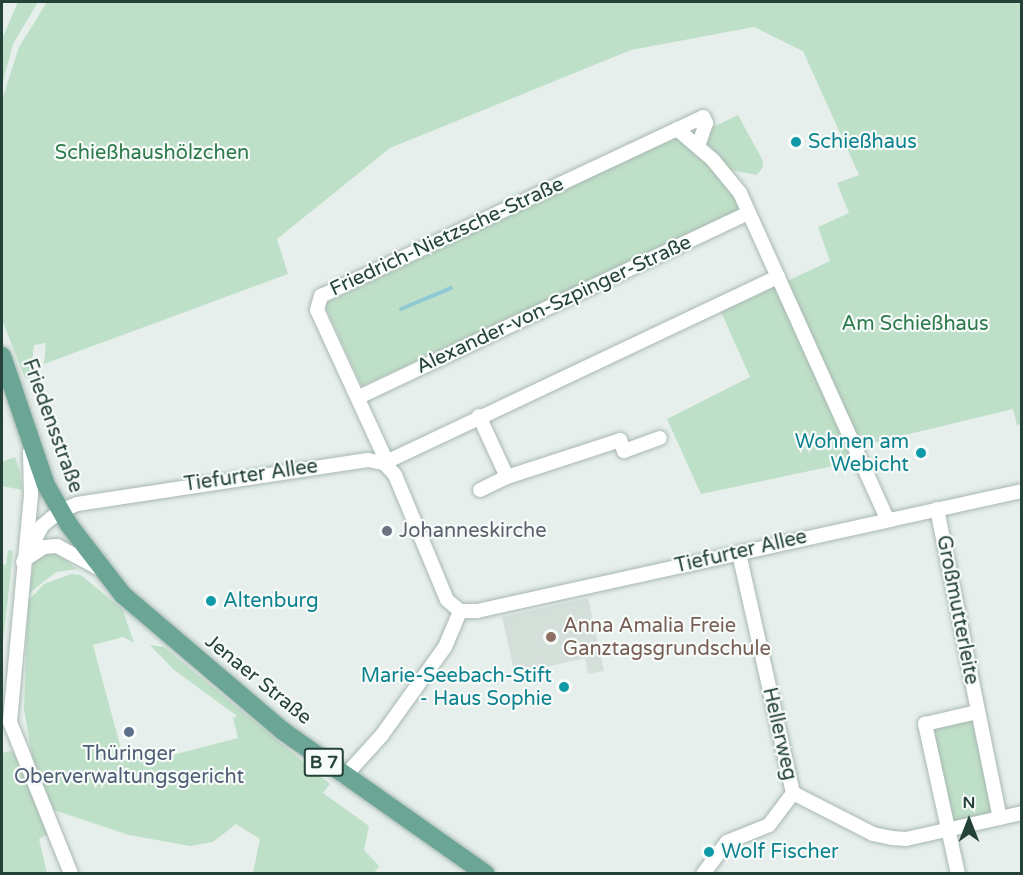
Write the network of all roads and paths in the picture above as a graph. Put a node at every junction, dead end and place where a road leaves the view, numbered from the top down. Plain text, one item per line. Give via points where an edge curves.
1 (677, 129) junction
2 (698, 146) junction
3 (748, 213) junction
4 (778, 277) junction
5 (2, 356) edge
6 (359, 397) junction
7 (479, 416) junction
8 (660, 438) dead end
9 (29, 441) junction
10 (385, 461) junction
11 (507, 477) junction
12 (480, 490) dead end
13 (1022, 491) edge
14 (937, 509) junction
15 (60, 511) junction
16 (887, 519) junction
17 (739, 553) junction
18 (22, 562) junction
19 (102, 571) junction
20 (460, 611) junction
21 (977, 712) junction
22 (6, 725) edge
23 (344, 777) junction
24 (793, 793) junction
25 (1022, 813) edge
26 (1000, 818) junction
27 (949, 829) junction
28 (71, 873) edge
29 (486, 873) edge
30 (704, 873) edge
31 (958, 873) edge

1 - 2 street
1 - 2 street, Friedrich-Nietzsche-Straße via 703,117 706,123
1 - 6 street, Friedrich-Nietzsche-Straße via 321,296 317,310
2 - 3 street via 729,178
3 - 4 street
3 - 6 street, Alexander-von-Szpinger-Straße
4 - 7 street
4 - 16 street
5 - 9 main road, Friedensstraße / B 7
6 - 10 street, Friedrich-Nietzsche-Straße
7 - 10 street
7 - 11 street
8 - 11 street via 624,451 620,440
9 - 15 main road, Friedensstraße / B 7
9 - 18 street via 31,495
10 - 15 street, Tiefurter Allee via 368,460 93,500
10 - 20 street via 395,475 447,600
11 - 12 street
13 - 14 street, Tiefurter Allee
14 - 16 street, Tiefurter Allee
14 - 21 street, Großmutterleite
15 - 18 street via 42,526
15 - 19 main road, Jenaer Straße / B 7
16 - 17 street, Tiefurter Allee
17 - 20 street, Tiefurter Allee via 477,611
17 - 24 street, Hellerweg
18 - 19 street via 45,547 57,546
18 - 22 street
19 - 23 main road, Jenaer Straße / B 7 via 172,639
20 - 23 street via 445,647 363,758
21 - 26 street, Großmutterleite
21 - 27 street, Großmutterleite via 925,724
22 - 28 street
23 - 29 main road, Jenaer Straße / B 7
24 - 27 street via 883,837 906,840
24 - 30 street, Hellerweg via 769,825 727,842
25 - 26 street
26 - 27 street
27 - 31 street, Großmutterleite

